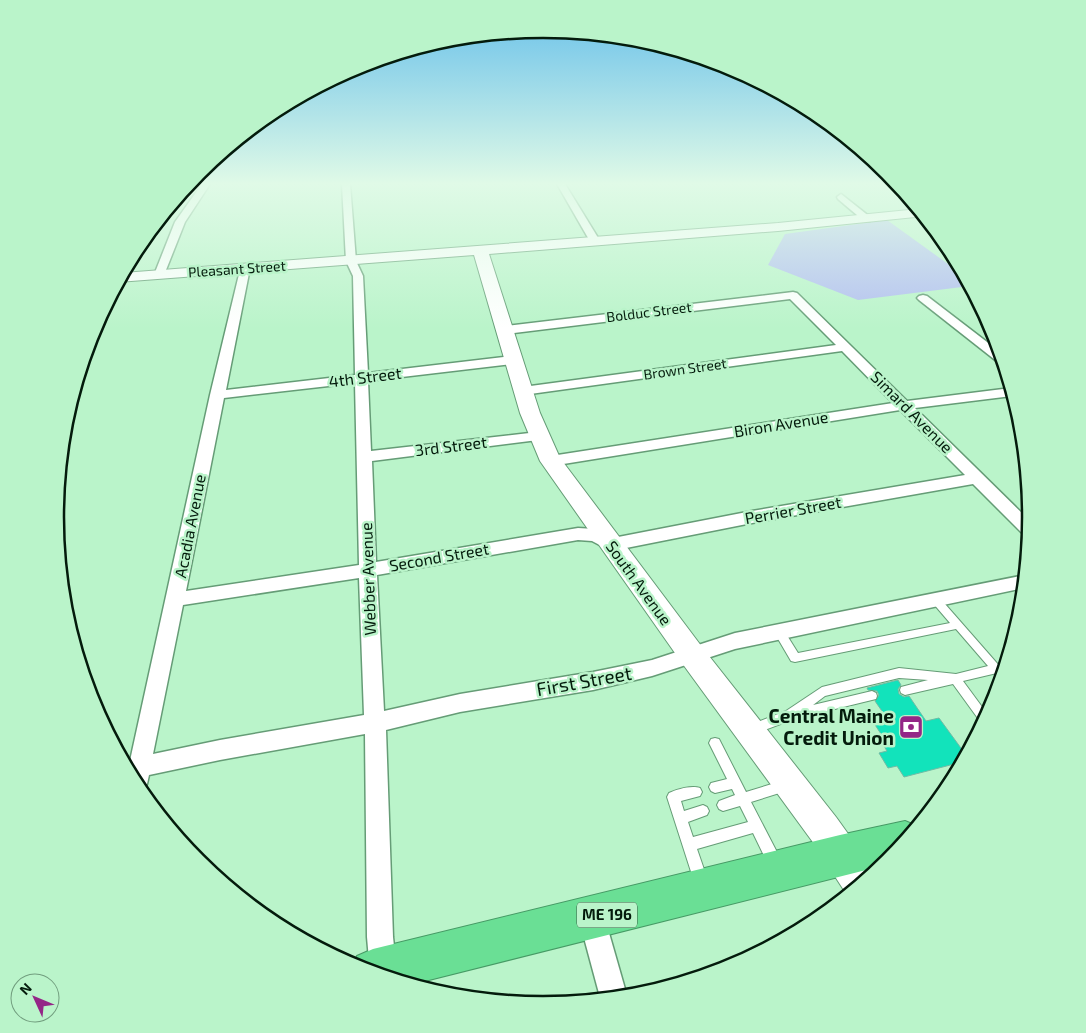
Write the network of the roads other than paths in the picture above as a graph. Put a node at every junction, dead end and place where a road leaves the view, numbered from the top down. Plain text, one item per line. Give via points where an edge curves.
1 (175, 232) edge
2 (349, 232) edge
3 (590, 232) edge
4 (704, 232) edge
5 (595, 241) junction
6 (480, 251) junction
7 (351, 261) junction
8 (245, 268) junction
9 (159, 275) junction
10 (128, 277) edge
11 (793, 295) joint
12 (923, 298) dead end
13 (505, 330) junction
14 (847, 347) junction
15 (993, 352) edge
16 (514, 360) junction
17 (361, 378) junction
18 (523, 391) junction
19 (1006, 393) edge
20 (216, 395) junction
21 (905, 405) junction
22 (538, 436) junction
23 (364, 457) junction
24 (551, 461) junction
25 (977, 478) junction
26 (1022, 522) edge
27 (611, 545) junction
28 (368, 569) junction
29 (1017, 582) edge
30 (935, 598) junction
31 (176, 599) junction
32 (958, 625) junction
33 (779, 632) junction
34 (692, 655) junction
35 (997, 669) edge
36 (996, 673) edge
37 (955, 678) junction
38 (905, 690) dead end
39 (872, 696) dead end
40 (980, 713) edge
41 (790, 715) junction
42 (375, 723) junction
43 (749, 730) junction
44 (715, 743) dead end
45 (139, 773) edge
46 (140, 775) edge
47 (734, 783) junction
48 (790, 785) junction
49 (715, 787) dead end
50 (696, 792) dead end
51 (742, 799) junction
52 (723, 805) dead end
53 (703, 811) dead end
54 (681, 818) junction
55 (756, 826) junction
56 (689, 846) junction
57 (886, 851) edge
58 (851, 869) edge
59 (779, 870) junction
60 (704, 890) junction
61 (592, 918) junction
62 (380, 967) edge
63 (389, 970) edge
64 (612, 990) edge

1 - 9 street
2 - 7 street, Webber Avenue
3 - 5 street
4 - 5 street, Pleasant Street
5 - 6 street, Pleasant Street
6 - 7 street, Pleasant Street
6 - 13 street, South Avenue
7 - 8 street, Pleasant Street
7 - 17 street, Webber Avenue via 358,276
8 - 9 street, Pleasant Street
8 - 20 street, Acadia Avenue
9 - 10 street, Pleasant Street
11 - 13 street, Bolduc Street
11 - 14 street, Simard Avenue
12 - 15 street
13 - 16 street, South Avenue
14 - 18 street, Brown Street
14 - 21 street, Simard Avenue
16 - 17 street, 4th Street
16 - 18 street, South Avenue
17 - 20 street, 4th Street
17 - 23 street, Webber Avenue
18 - 22 street, South Avenue
19 - 21 street, Biron Avenue
20 - 31 street, Acadia Avenue
21 - 24 street, Biron Avenue
21 - 25 street, Simard Avenue
22 - 23 street, 3rd Street
22 - 24 street, South Avenue
23 - 28 street, Webber Avenue
24 - 27 street, South Avenue
25 - 26 street, Simard Avenue
25 - 27 street, Perrier Street
27 - 28 street, Second Street via 596,535 578,534
27 - 34 street, South Avenue
28 - 31 street, Second Street
28 - 42 street, Webber Avenue
29 - 30 street, First Street
30 - 32 lane
30 - 33 street, First Street
31 - 45 street, Acadia Avenue
32 - 33 lane via 795,658
32 - 35 lane
33 - 34 street, First Street via 735,641
34 - 42 street, First Street via 593,681 460,704
34 - 43 street, South Avenue
36 - 37 lane
37 - 38 lane
37 - 40 lane
37 - 41 lane via 899,673 822,692
39 - 41 lane
41 - 43 lane
42 - 46 street, First Street via 220,750
42 - 62 street, Webber Avenue
43 - 48 street, South Avenue
44 - 47 lane
47 - 49 lane
47 - 51 lane
48 - 51 lane
48 - 58 street, South Avenue
50 - 54 lane via 674,797
51 - 52 lane
51 - 55 lane
53 - 54 lane
54 - 56 lane
55 - 56 lane
55 - 59 lane
56 - 60 lane
57 - 58 highway, ME 196
58 - 59 highway, ME 196
59 - 60 highway, ME 196
60 - 61 highway, ME 196
61 - 63 highway, ME 196
61 - 64 street

